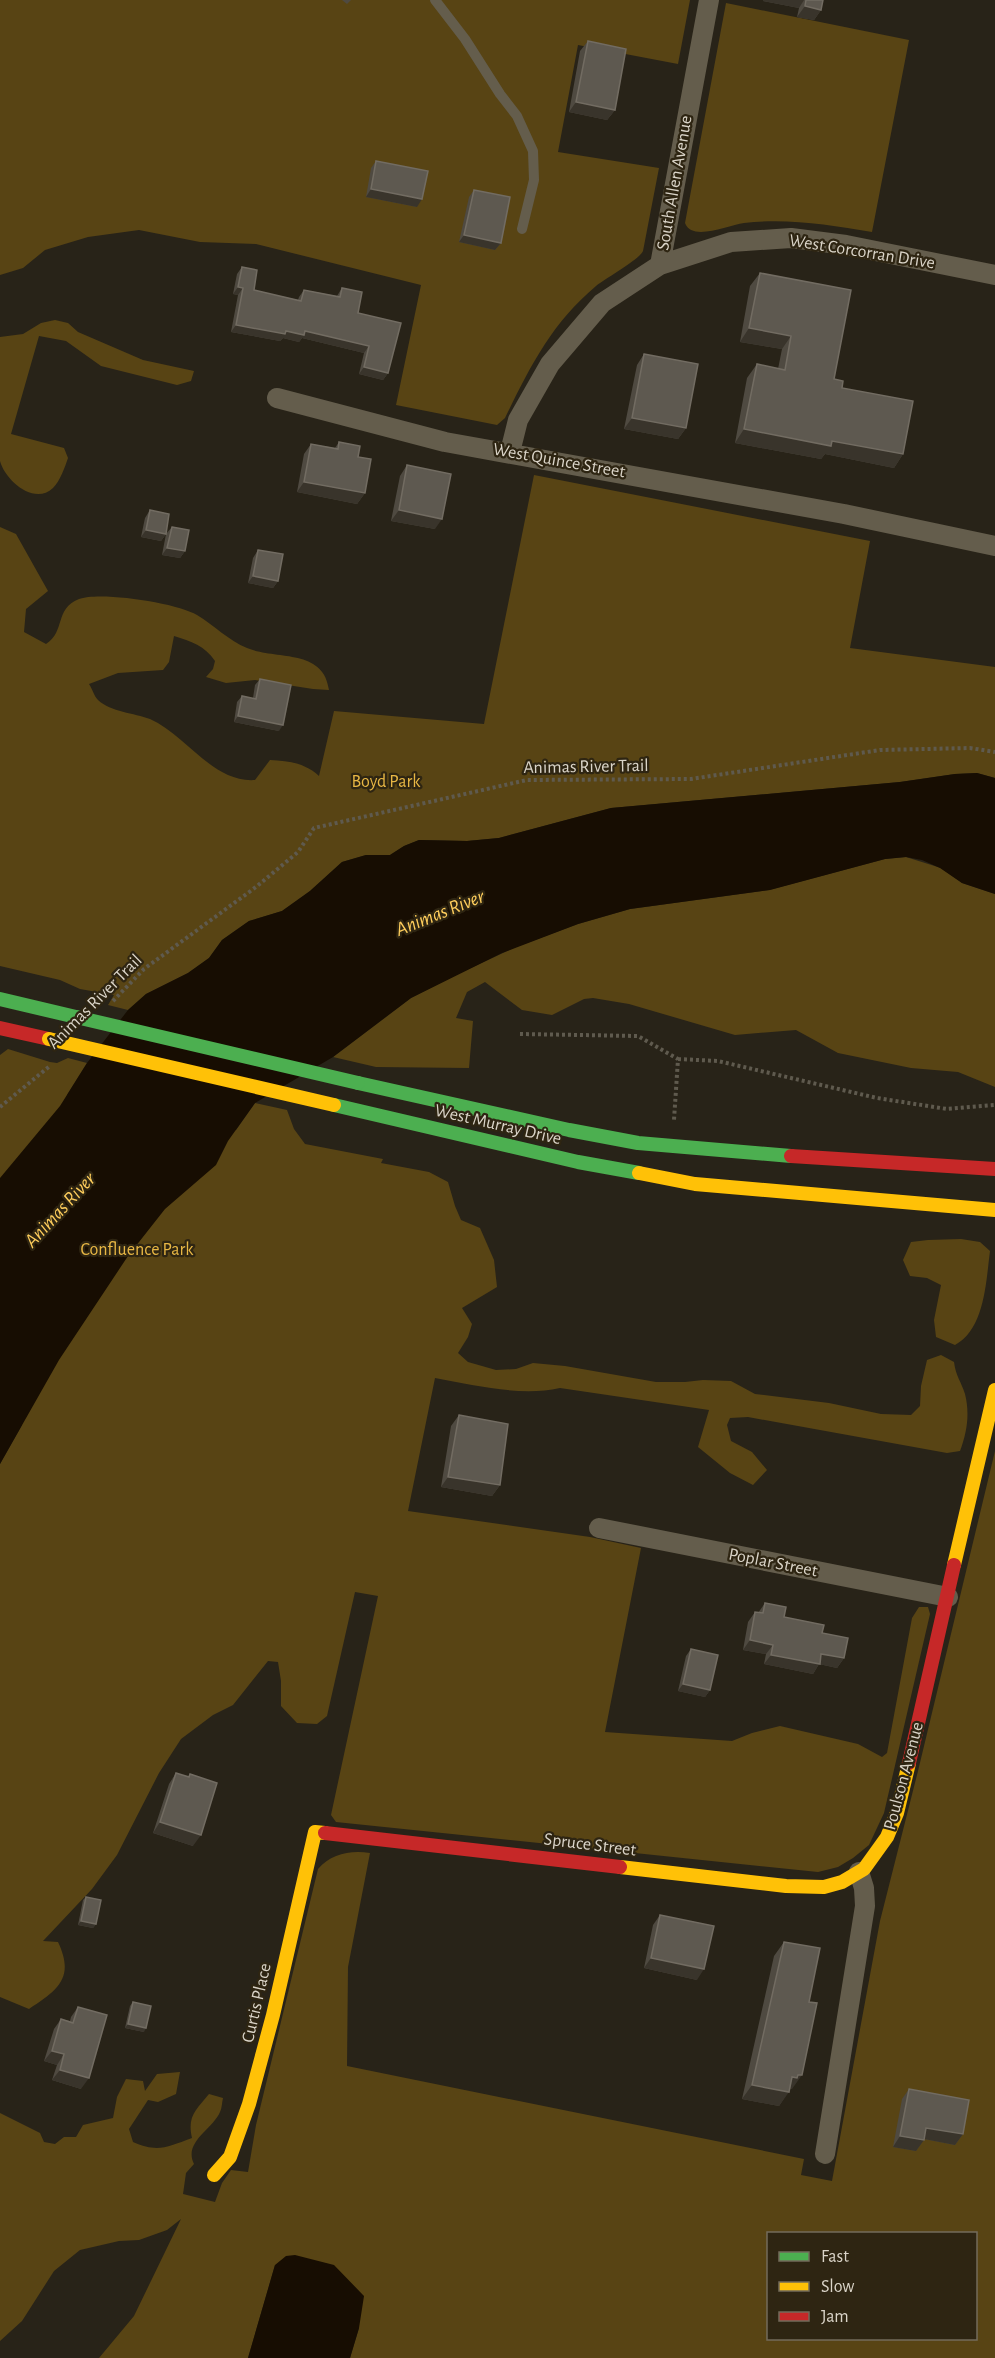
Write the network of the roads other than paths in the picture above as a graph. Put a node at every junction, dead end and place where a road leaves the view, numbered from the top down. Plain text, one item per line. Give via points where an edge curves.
1 (435, 0) edge
2 (709, 0) edge
3 (522, 229) dead end
4 (660, 265) junction
5 (995, 275) edge
6 (277, 398) dead end
7 (510, 452) junction
8 (995, 546) edge
9 (0, 999) edge
10 (0, 1028) edge
11 (995, 1169) edge
12 (995, 1210) edge
13 (995, 1390) edge
14 (599, 1528) dead end
15 (948, 1598) junction
16 (315, 1832) joint
17 (859, 1872) junction
18 (825, 2154) dead end
19 (214, 2175) dead end

1 - 3 lane via 517,116 533,151 534,180
2 - 4 street, South Allen Avenue
4 - 5 street, West Corcorran Drive via 731,242 791,238
4 - 7 street, South Allen Avenue via 602,303 549,364 518,420
6 - 7 street, West Quince Street via 445,442
7 - 8 street, West Quince Street
9 - 11 main road, West Murray Drive, bridge via 358,1083 638,1143
10 - 12 main road, West Murray Drive, bridge via 579,1162 695,1184
13 - 15 main road, Poulson Avenue
14 - 15 street, Poplar Street
15 - 17 main road, Poulson Avenue via 897,1812 889,1836 874,1859
16 - 17 main road, Spruce Street via 786,1886 829,1886
16 - 19 main road, Curtis Place via 249,2104 230,2157
17 - 18 street via 865,1906

